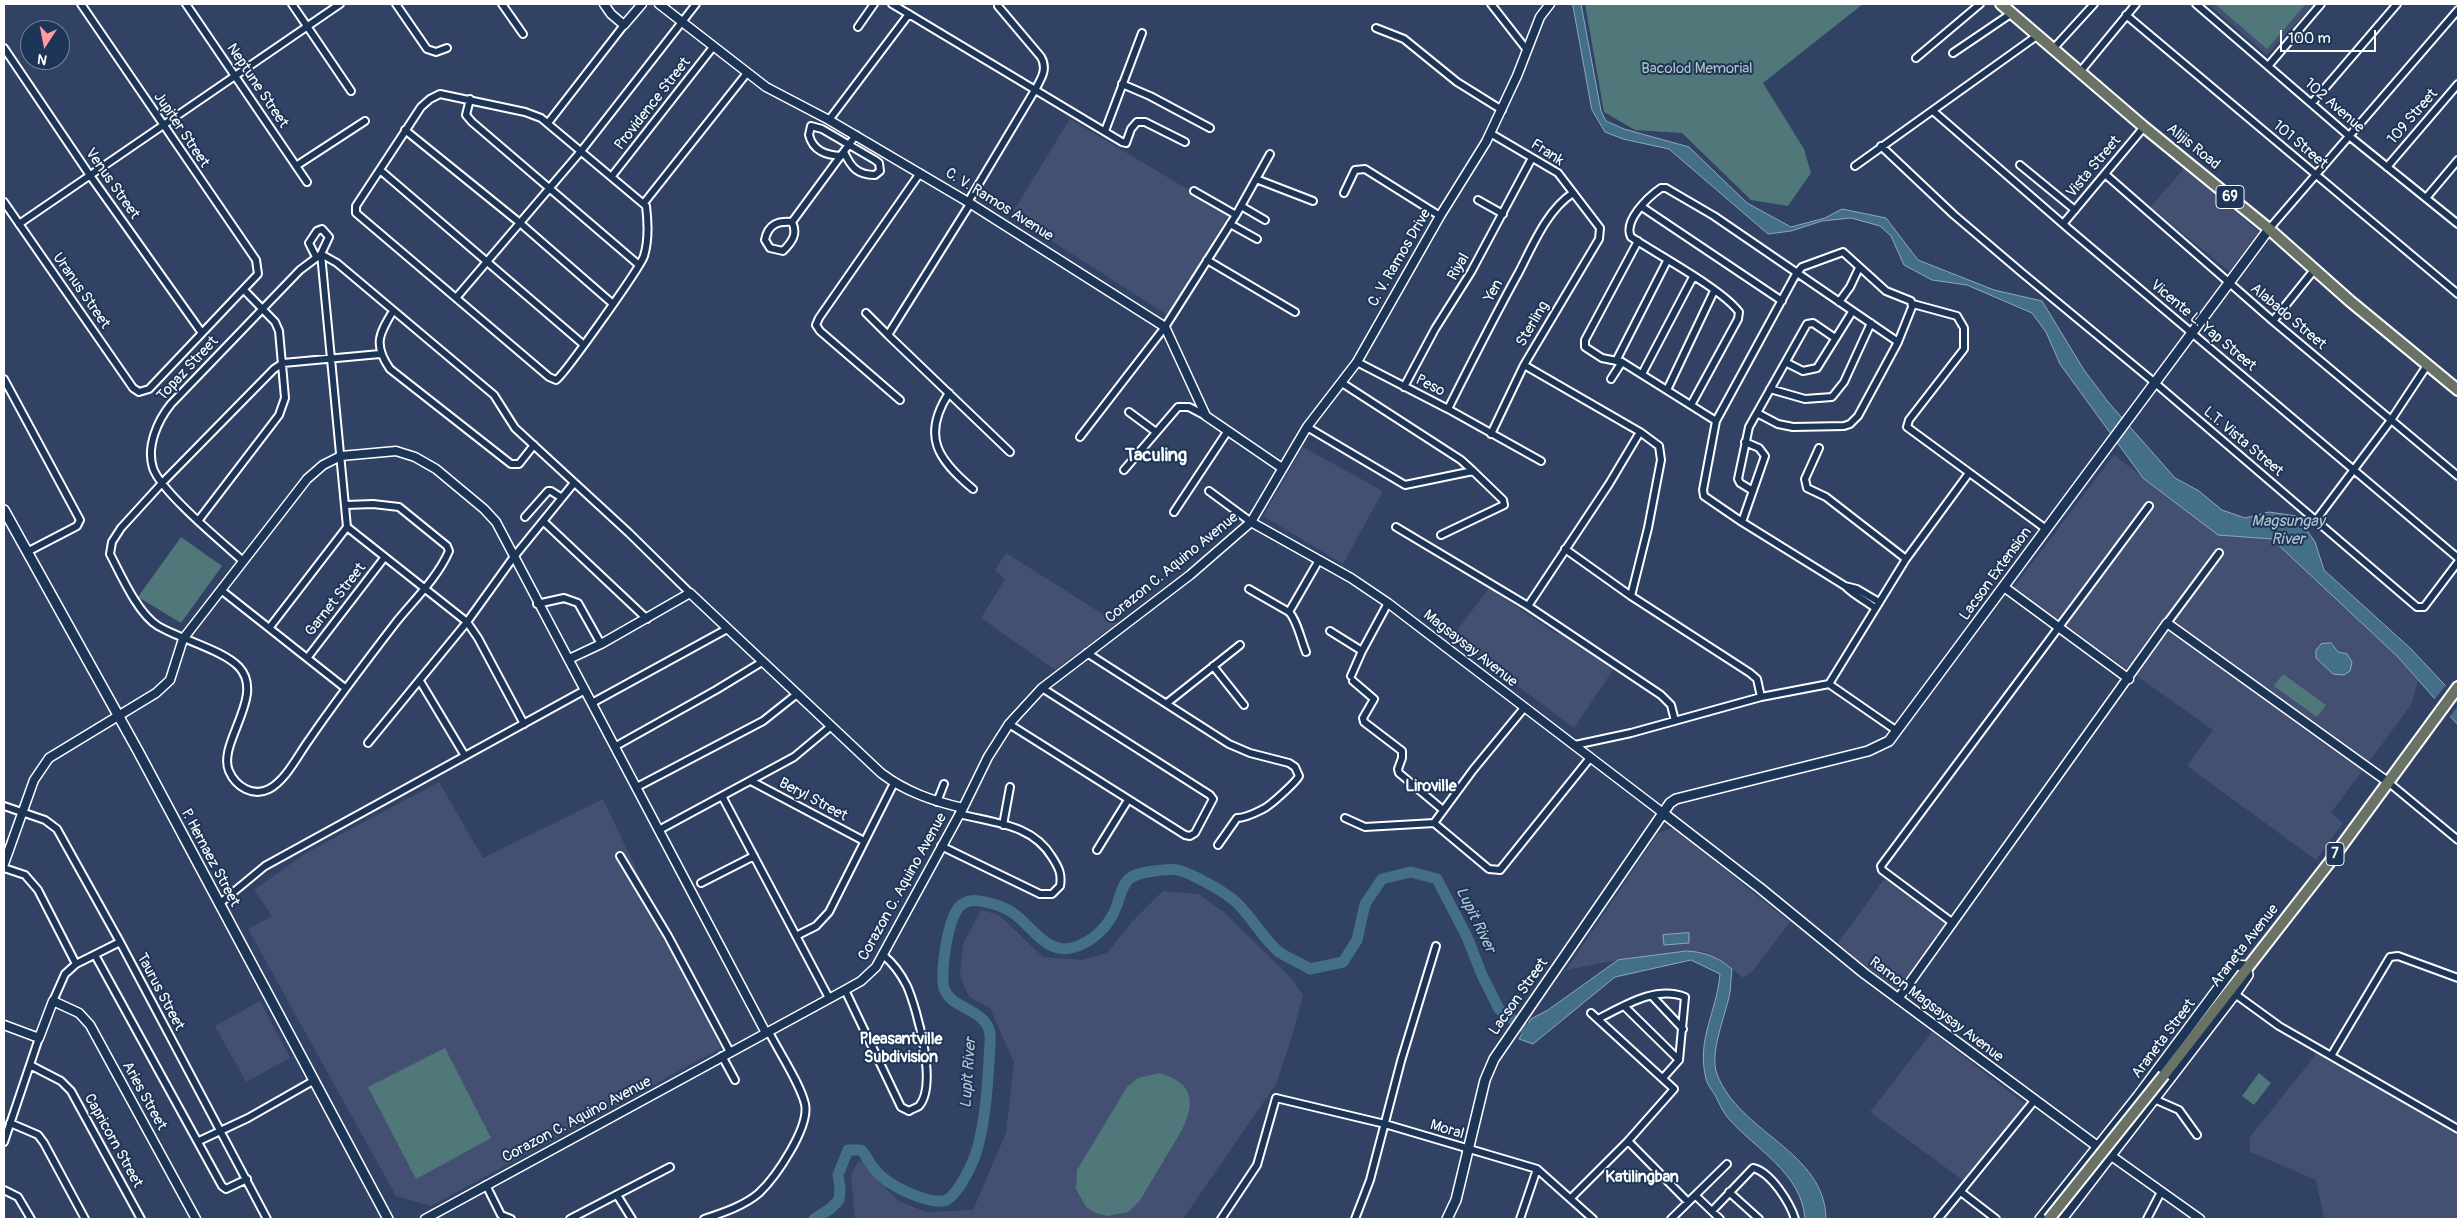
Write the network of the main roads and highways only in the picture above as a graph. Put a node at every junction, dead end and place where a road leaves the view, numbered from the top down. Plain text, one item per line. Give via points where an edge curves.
1 (2001, 4) edge
2 (2269, 229) junction
3 (2458, 390) edge
4 (4, 510) edge
5 (2458, 688) edge
6 (1663, 813) junction
7 (2246, 966) junction
8 (2097, 1146) junction
9 (2110, 1155) junction
10 (388, 1219) edge
11 (1447, 1219) edge
12 (2040, 1219) edge
13 (2050, 1219) edge
14 (2062, 1219) edge

1 - 2 main road, Alijis Road / 69
2 - 3 main road, Alijis Road / 69
2 - 6 main road, Lacson Extension via 1889,741 1876,749 1676,799
4 - 10 main road, P. Hernaez Street
5 - 7 main road, Araneta Avenue / 7 via 2324,869
6 - 8 main road, Ramon Magsaysay Avenue via 1898,999
6 - 11 main road, Lacson Street via 1488,1070 1470,1150 1456,1200
7 - 8 main road, Araneta Street / 7 via 2234,967
7 - 9 main road, Araneta Street / 7 via 2248,975 2235,994
7 - 13 main road, Araneta Avenue / 7, bridge
8 - 9 main road, Ramon Magsaysay Avenue
8 - 12 main road, Araneta Street / 7
9 - 14 main road, Araneta Street / 7

